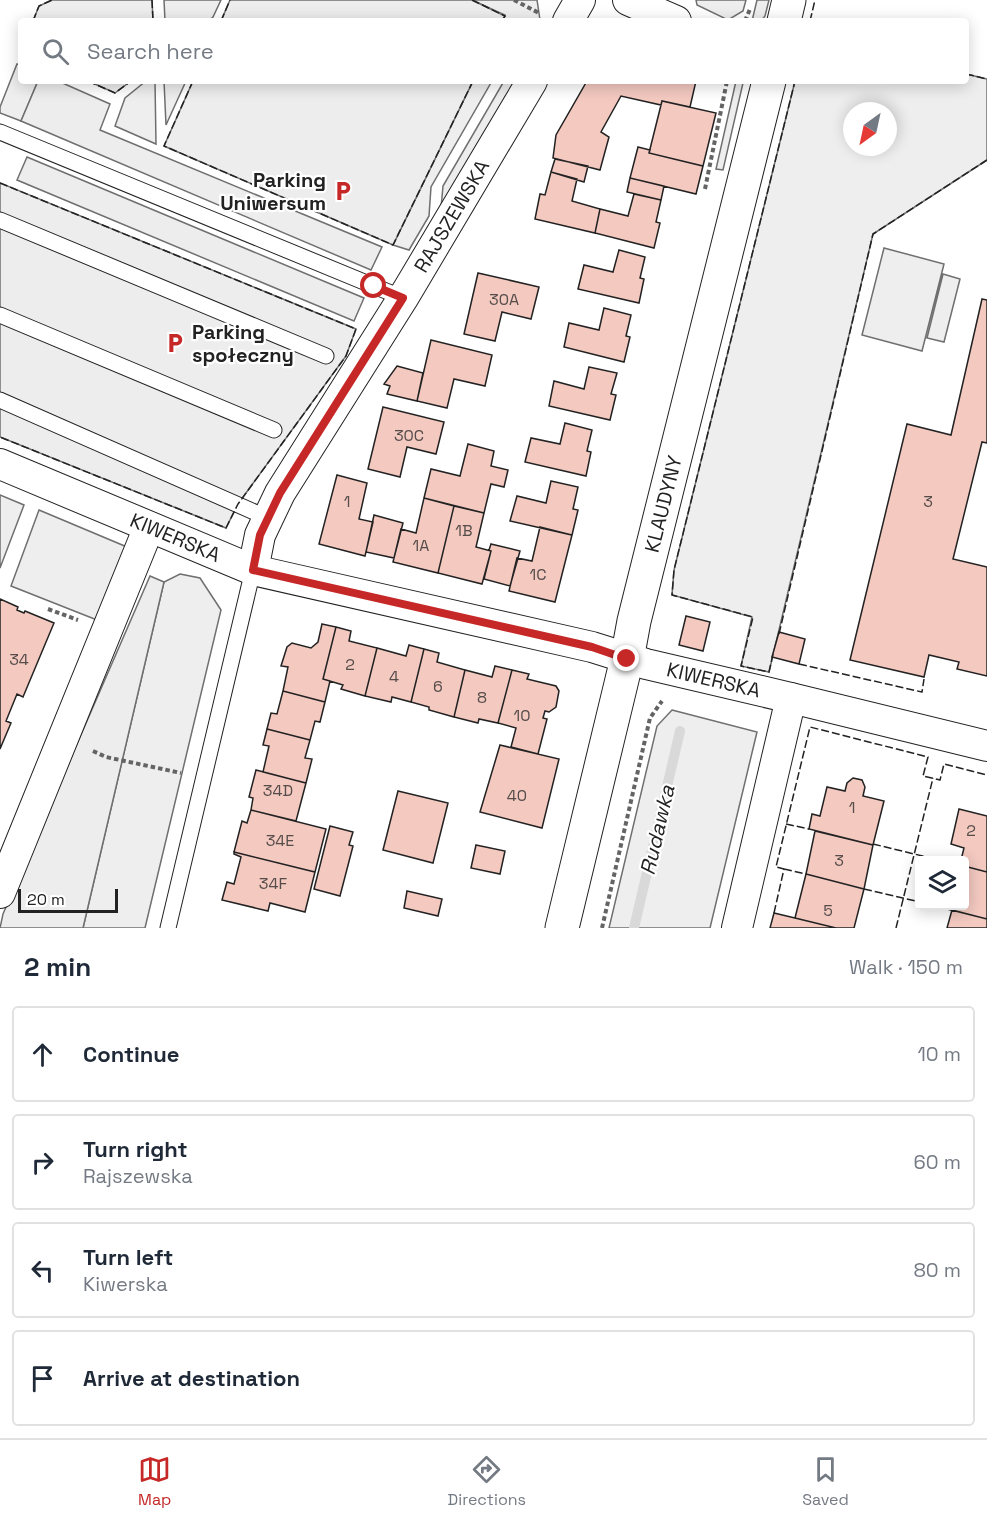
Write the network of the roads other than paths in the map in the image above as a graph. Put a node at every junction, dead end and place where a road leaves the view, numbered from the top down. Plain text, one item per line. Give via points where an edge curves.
1 (580, 0) edge
2 (628, 0) edge
3 (789, 0) edge
4 (570, 18) edge
5 (669, 18) edge
6 (785, 18) edge
7 (530, 84) edge
8 (768, 84) edge
9 (0, 132) edge
10 (0, 220) edge
11 (403, 298) junction
12 (0, 315) edge
13 (326, 356) dead end
14 (0, 400) edge
15 (274, 430) dead end
16 (0, 464) edge
17 (268, 518) junction
18 (149, 527) junction
19 (253, 570) junction
20 (627, 659) junction
21 (791, 698) junction
22 (987, 746) edge
23 (0, 893) edge
24 (168, 928) edge
25 (562, 928) edge
26 (737, 928) edge

1 - 4 street
2 - 5 street
3 - 6 street
7 - 11 street, RAJSZEWSKA
8 - 20 street, KLAUDYNY
9 - 11 lane
10 - 13 lane
11 - 17 street, RAJSZEWSKA
12 - 15 lane
14 - 17 lane
16 - 18 street, KIWERSKA
17 - 19 street, RAJSZEWSKA
18 - 19 street, KIWERSKA
18 - 23 street
19 - 20 street, KIWERSKA via 592,647
19 - 24 lane
20 - 21 street, KIWERSKA
20 - 25 street, KLAUDYNY
21 - 22 street, KIWERSKA
21 - 26 street

